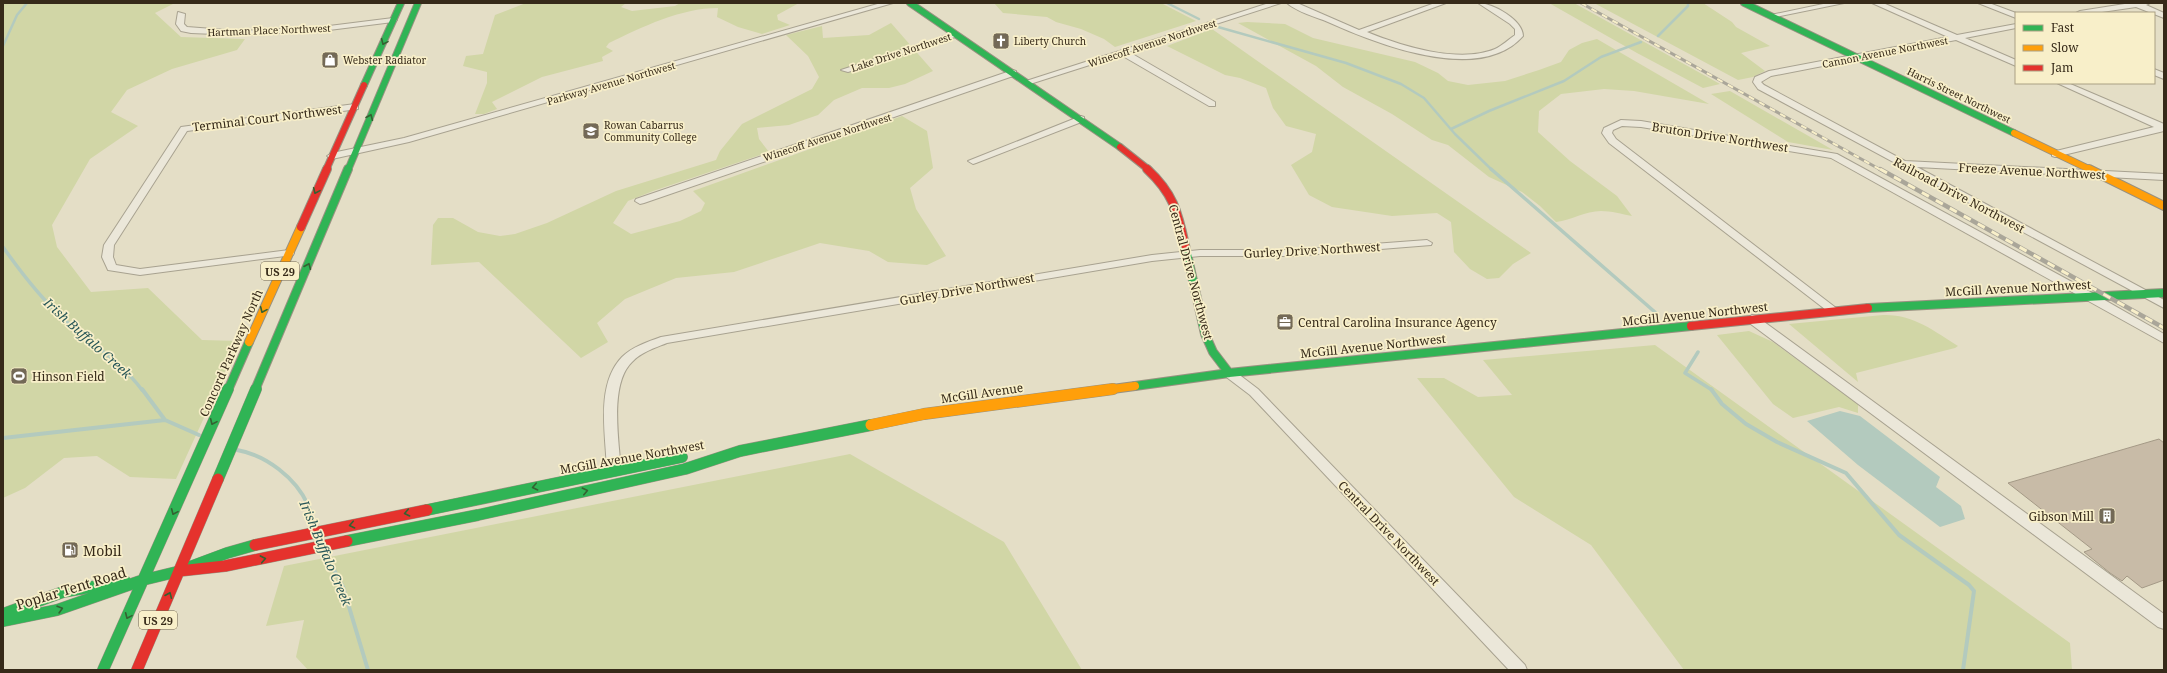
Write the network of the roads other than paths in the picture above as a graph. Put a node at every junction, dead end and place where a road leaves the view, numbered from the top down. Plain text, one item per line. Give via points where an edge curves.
1 (418, 3) edge
2 (888, 3) edge
3 (910, 3) edge
4 (1277, 3) edge
5 (1292, 3) edge
6 (1442, 3) edge
7 (1482, 3) edge
8 (1744, 3) edge
9 (1840, 3) edge
10 (1876, 3) edge
11 (1982, 3) edge
12 (2146, 3) edge
13 (400, 4) edge
14 (2135, 4) junction
15 (2086, 12) edge
16 (2154, 12) edge
17 (181, 14) dead end
18 (1770, 16) junction
19 (2015, 16) edge
20 (393, 20) junction
21 (2015, 26) edge
22 (1360, 32) junction
23 (957, 35) junction
24 (1956, 38) junction
25 (1122, 52) junction
26 (1858, 58) junction
27 (2015, 64) edge
28 (845, 70) dead end
29 (1014, 73) junction
30 (1027, 82) junction
31 (1757, 82) joint
32 (2063, 84) edge
33 (1212, 104) dead end
34 (355, 107) junction
35 (1081, 120) junction
36 (2164, 128) edge
37 (354, 152) junction
38 (2055, 154) junction
39 (332, 156) junction
40 (973, 161) dead end
41 (1901, 163) junction
42 (2096, 174) junction
43 (2164, 178) edge
44 (640, 201) dead end
45 (2164, 206) edge
46 (1427, 243) dead end
47 (289, 253) junction
48 (1186, 253) junction
49 (280, 272) junction
50 (292, 274) dead end
51 (2164, 293) edge
52 (2144, 294) junction
53 (2089, 296) junction
54 (2164, 305) edge
55 (1834, 311) junction
56 (1752, 319) junction
57 (2164, 338) edge
58 (263, 348) dead end
59 (1229, 373) junction
60 (260, 378) junction
61 (740, 451) junction
62 (614, 471) junction
63 (580, 477) junction
64 (423, 525) junction
65 (179, 571) junction
66 (144, 580) junction
67 (3, 614) edge
68 (3, 621) edge
69 (2164, 623) edge
70 (103, 670) edge
71 (137, 670) edge
72 (1519, 670) edge

1 - 13 main road
37 -> 1 main road, US 29
2 - 37 street, Parkway Avenue Northwest via 535,104
3 - 23 main road, Central Drive Northwest
4 - 25 street, Winecoff Avenue Northwest
5 - 22 street
6 - 22 street
7 - 22 street via 1513,22 1519,29 1519,36 1514,42 1490,53 1471,57 1435,56
8 - 18 main road, Harris Street Northwest
9 - 18 street
10 - 24 street
11 - 19 street
12 - 14 street
13 - 20 main road, Concord Parkway North / US 29
14 - 15 street
14 - 16 street
17 - 20 street, Hartman Place Northwest via 180,24 184,29 200,33 301,31
18 - 26 main road, Harris Street Northwest
20 -> 34 main road, Concord Parkway North / US 29
21 - 24 street, Cannon Avenue Northwest
23 - 28 street, Lake Drive Northwest
23 - 29 main road, Central Drive Northwest
24 - 26 street, Cannon Avenue Northwest
24 - 27 street
25 - 30 street, Winecoff Avenue Northwest
25 - 33 street
26 - 31 street, Cannon Avenue Northwest via 1769,74
26 - 38 main road, Harris Street Northwest
29 - 30 main road, Central Drive Northwest
29 - 44 street, Winecoff Avenue Northwest
30 - 35 main road, Central Drive Northwest
31 - 41 street, Railroad Drive Northwest via 1761,87
32 - 36 street
34 - 39 main road, Concord Parkway North / US 29
34 - 47 street, Terminal Court Northwest via 184,129 114,238 106,255 107,262 112,268 140,272
35 - 40 street
35 - 48 main road, Central Drive Northwest via 1142,164 1163,185 1177,212
36 - 38 street
37 - 39 street, Parkway Avenue Northwest
60 -> 37 main road, US 29
38 - 42 main road, Harris Street Northwest
39 -> 47 main road, Concord Parkway North / US 29
41 - 42 street, Freeze Avenue Northwest
41 - 52 street, Railroad Drive Northwest
42 - 43 street, Freeze Avenue Northwest
42 - 45 main road, Harris Street Northwest
46 - 48 street, Gurley Drive Northwest via 1293,253
47 - 49 main road, Concord Parkway North / US 29
48 - 59 main road, Central Drive Northwest via 1205,334 1213,352
48 - 62 street, Gurley Drive Northwest via 1032,277 652,344 630,357 623,365 614,388 611,406
49 - 50 main road via 289,271
49 -> 66 main road, Concord Parkway North / US 29
51 - 52 main road, McGill Avenue Northwest
52 - 53 main road, McGill Avenue Northwest
52 - 54 street, Railroad Drive Northwest
53 - 55 main road, McGill Avenue Northwest
53 - 55 street, Bruton Drive Northwest via 1834,156 1641,124 1621,124 1609,128 1607,133 1612,141
53 - 57 street
55 - 56 main road, McGill Avenue Northwest
56 - 59 main road, McGill Avenue Northwest
56 - 69 street
58 - 60 main road
59 - 61 main road, McGill Avenue via 924,414
59 - 72 street, Central Drive Northwest via 1254,392
60 - 65 main road, US 29
61 - 62 main road, McGill Avenue Northwest via 682,457
64 -> 61 main road, McGill Avenue Northwest via 685,469
62 - 63 main road, McGill Avenue Northwest
63 - 64 main road via 564,488
63 -> 65 main road, McGill Avenue Northwest via 231,550
65 -> 64 main road, McGill Avenue Northwest via 225,566
65 - 66 main road, McGill Avenue Northwest
71 -> 65 main road, US 29
66 - 67 main road, Poplar Tent Road via 95,583
68 -> 66 main road, Poplar Tent Road via 22,619 81,603
66 -> 70 main road, Concord Parkway North / US 29

